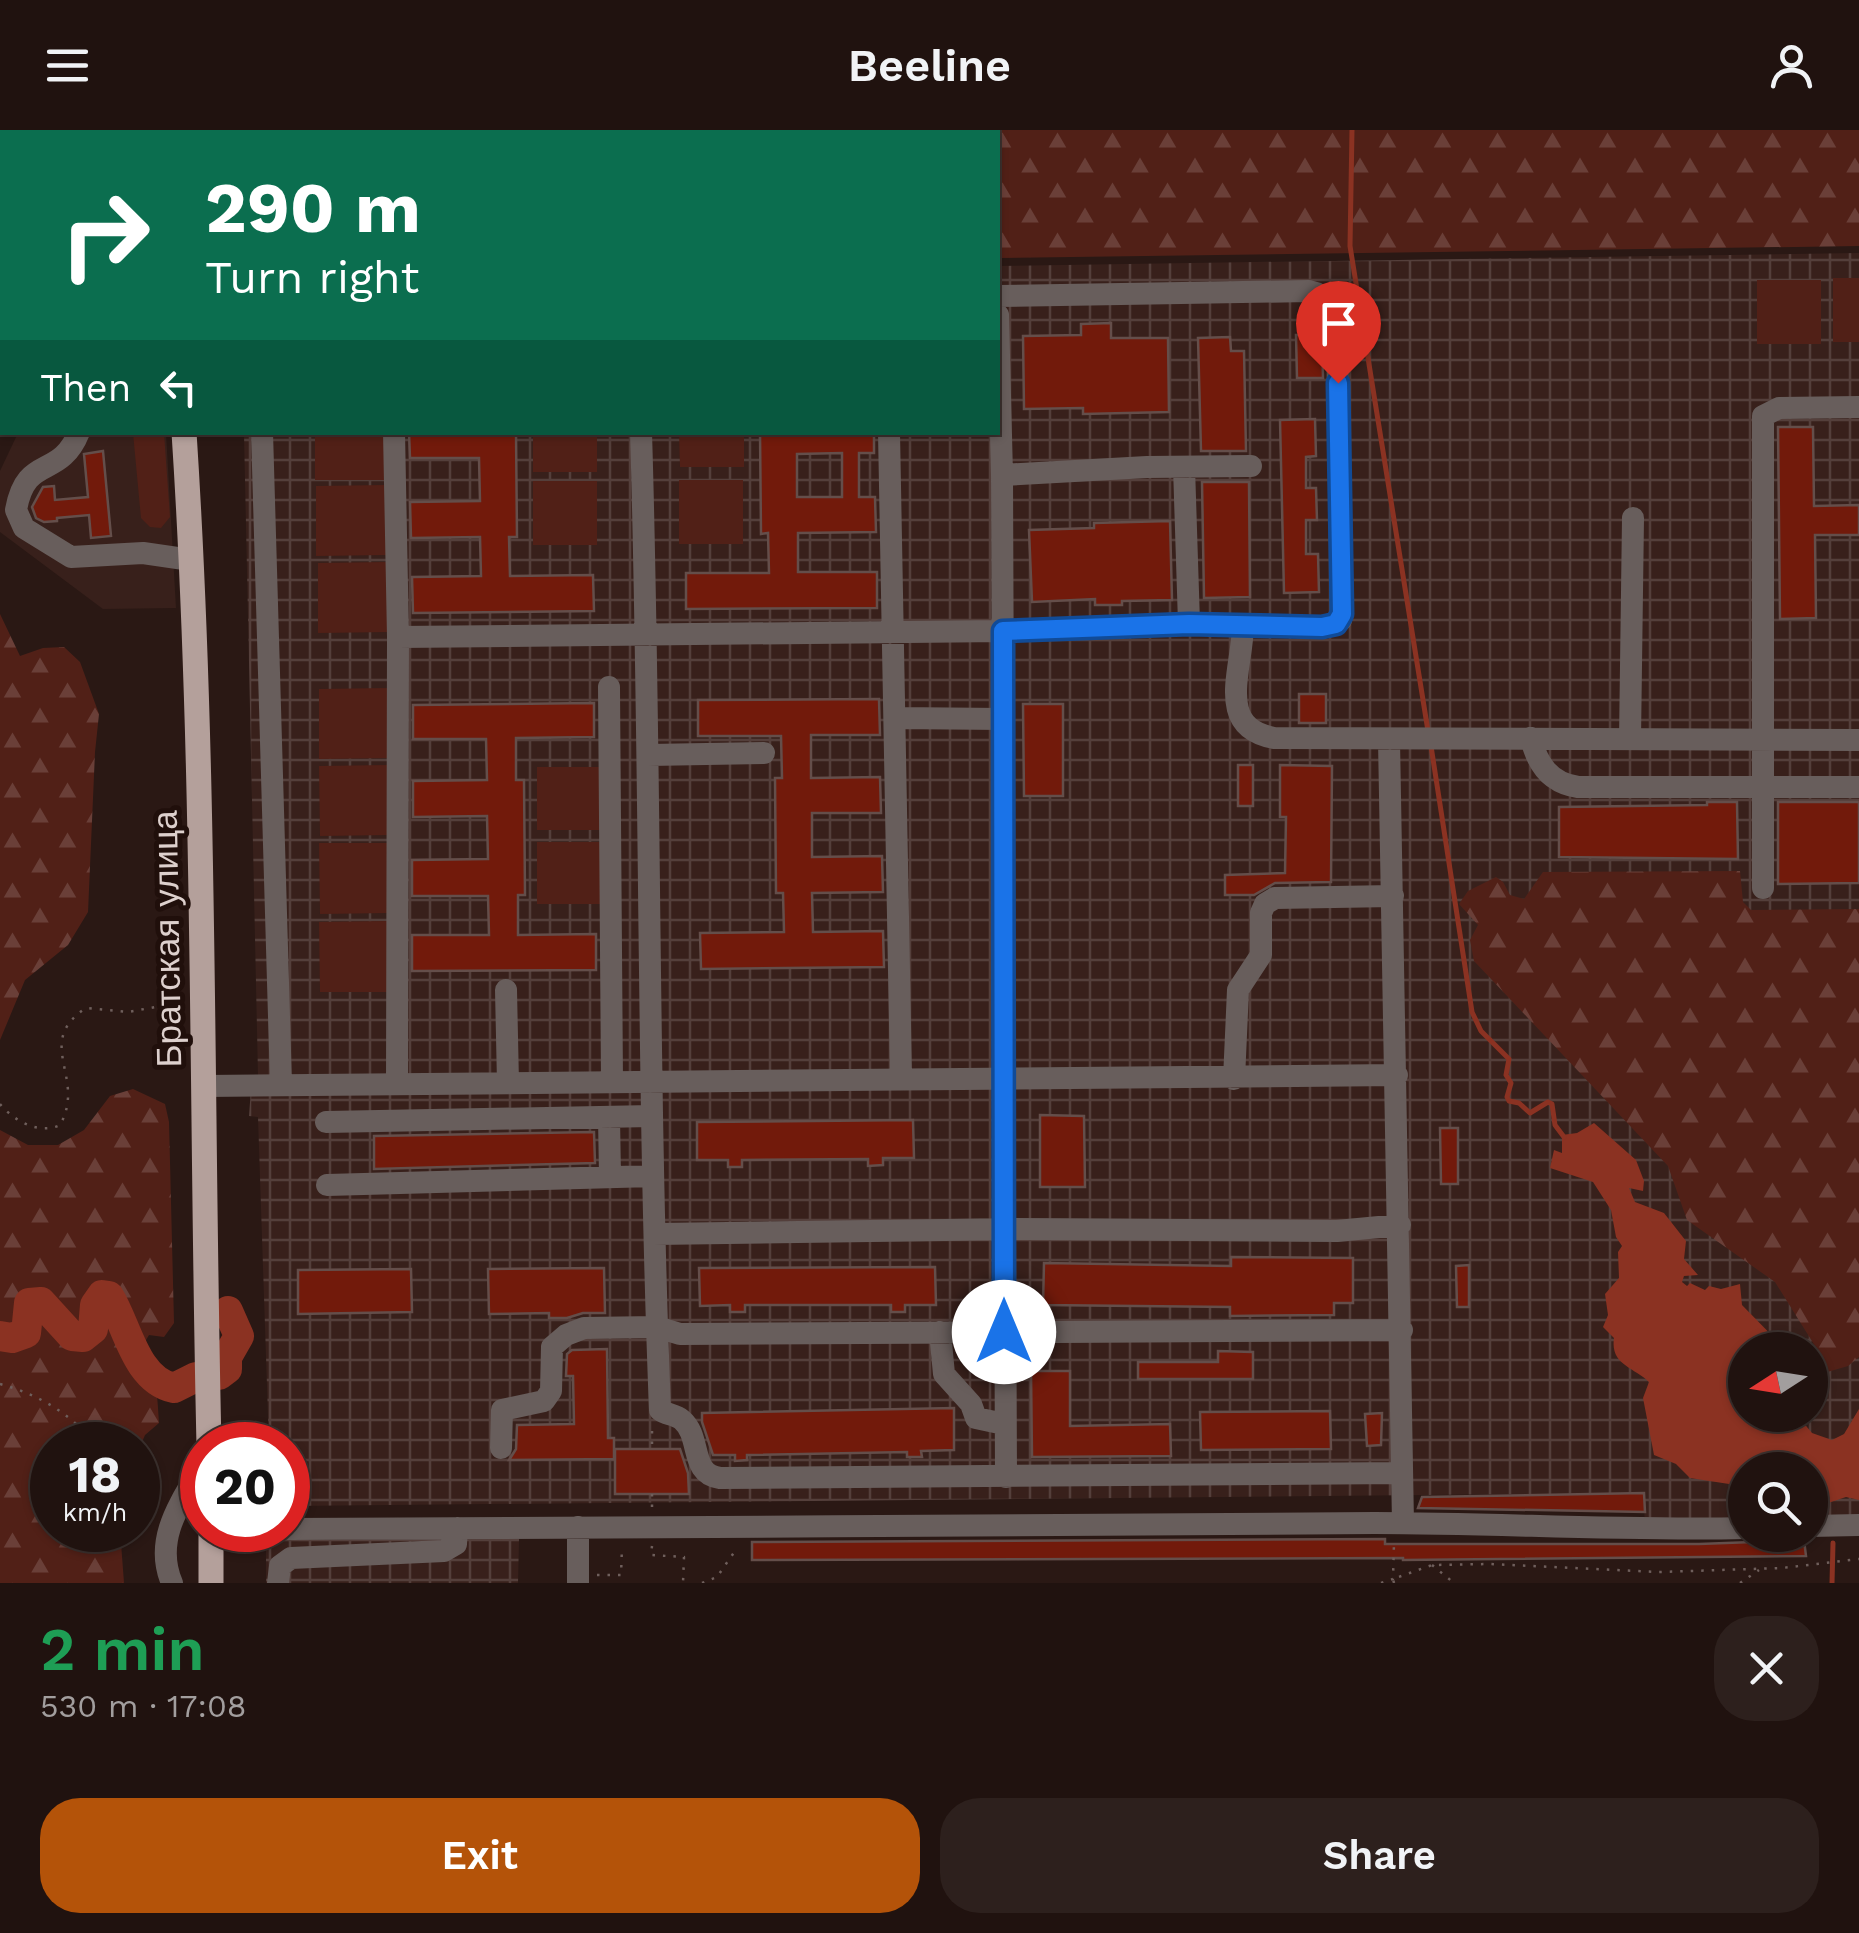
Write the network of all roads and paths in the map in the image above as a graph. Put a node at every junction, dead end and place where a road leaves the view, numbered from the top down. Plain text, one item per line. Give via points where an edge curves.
1 (1000, 296) edge
2 (1000, 394) edge
3 (1859, 407) edge
4 (78, 435) edge
5 (184, 435) edge
6 (262, 435) edge
7 (394, 435) edge
8 (641, 435) edge
9 (889, 435) edge
10 (1184, 466) junction
11 (1251, 466) dead end
12 (1002, 475) junction
13 (1633, 518) dead end
14 (190, 560) junction
15 (1189, 624) junction
16 (1243, 626) junction
17 (894, 630) junction
18 (1003, 631) junction
19 (647, 632) junction
20 (398, 637) junction
21 (609, 686) dead end
22 (896, 718) junction
23 (1002, 719) junction
24 (1531, 738) junction
25 (1630, 738) junction
26 (1389, 740) junction
27 (1859, 740) edge
28 (1763, 742) junction
29 (764, 753) dead end
30 (649, 755) junction
31 (1859, 787) edge
32 (1763, 788) junction
33 (1763, 888) dead end
34 (1393, 896) junction
35 (506, 990) dead end
36 (204, 1002) junction
37 (1397, 1075) junction
38 (900, 1078) junction
39 (1004, 1078) junction
40 (1234, 1079) junction
41 (612, 1082) junction
42 (650, 1082) junction
43 (508, 1083) junction
44 (281, 1084) junction
45 (398, 1084) junction
46 (205, 1086) junction
47 (0, 1104) edge
48 (652, 1116) junction
49 (608, 1117) junction
50 (326, 1122) dead end
51 (610, 1176) junction
52 (654, 1176) junction
53 (327, 1185) dead end
54 (1400, 1225) junction
55 (1004, 1230) junction
56 (655, 1234) junction
57 (657, 1326) junction
58 (1402, 1330) junction
59 (940, 1332) junction
60 (1004, 1332) junction
61 (0, 1384) edge
62 (73, 1422) edge
63 (209, 1422) edge
64 (1004, 1424) junction
65 (501, 1448) dead end
66 (1402, 1472) junction
67 (1006, 1477) junction
68 (652, 1494) dead end
69 (180, 1501) edge
70 (1398, 1523) junction
71 (1859, 1525) edge
72 (719, 1526) junction
73 (1828, 1526) edge
74 (578, 1527) junction
75 (653, 1527) junction
76 (457, 1528) junction
77 (1728, 1528) edge
78 (310, 1529) edge
79 (622, 1546) dead end
80 (210, 1552) edge
81 (306, 1552) edge
82 (307, 1556) junction
83 (1859, 1559) edge
84 (1432, 1564) junction
85 (1760, 1569) junction
86 (1659, 1572) junction
87 (578, 1579) edge
88 (1394, 1581) edge
89 (172, 1583) edge
90 (211, 1583) edge
91 (278, 1583) edge
92 (683, 1583) edge
93 (702, 1583) edge
94 (1380, 1583) edge
95 (1454, 1583) edge
96 (1659, 1583) edge
97 (1740, 1583) edge

1 - 16 lane via 1309,291 1328,300 1337,327 1342,614 1336,624 1322,627
2 - 12 lane
3 - 28 lane via 1779,408 1763,416
4 - 14 lane via 68,455 26,478 16,510 24,528 71,557 143,552
5 - 14 main road, Братская улица
6 - 44 lane
7 - 20 lane
8 - 19 lane
9 - 17 lane
10 - 11 lane
10 - 12 lane
10 - 15 lane
12 - 18 lane
13 - 25 lane
14 - 36 main road, Братская улица
15 - 16 lane
15 - 18 lane
16 - 26 lane via 1236,707 1248,729 1286,740
17 - 18 lane
17 - 19 lane
17 - 22 lane
18 - 23 lane
19 - 20 lane
19 - 30 lane
20 - 45 lane
21 - 41 lane
22 - 23 lane
22 - 38 lane
23 - 39 lane
24 - 25 lane
24 - 26 lane
24 - 32 lane via 1546,772 1564,785
25 - 28 lane
26 - 34 lane
27 - 28 lane
28 - 32 lane
29 - 30 lane
30 - 42 lane
31 - 32 lane
32 - 33 lane
34 - 37 lane
34 - 40 lane via 1276,898 1265,904 1261,956 1238,990
35 - 43 lane
36 - 46 main road, Братская улица
36 - 47 path via 128,1012 86,1008 60,1038 69,1105 60,1125 39,1128
37 - 40 lane
37 - 54 lane
38 - 39 lane
38 - 42 lane
39 - 40 lane
39 - 55 lane
41 - 42 lane
41 - 43 lane
42 - 48 lane
43 - 45 lane
44 - 45 lane
44 - 46 lane
46 - 63 main road, Братская улица
48 - 49 lane
48 - 52 lane
49 - 50 lane
49 - 51 lane
51 - 52 lane
51 - 53 lane
52 - 56 lane
54 - 55 lane via 1338,1231
54 - 58 lane
55 - 56 lane
55 - 60 lane
56 - 57 lane
57 - 59 lane via 680,1334
57 - 65 lane via 584,1328 558,1340 548,1396 502,1410
57 - 67 lane via 660,1410 683,1421 710,1476
58 - 60 lane
58 - 66 lane
59 - 60 lane
59 - 64 lane via 944,1374 976,1418
60 - 64 lane
61 - 62 path via 34,1394
64 - 67 lane
66 - 67 lane
66 - 70 lane
68 - 75 path
69 - 89 lane via 169,1528 166,1567
70 - 72 lane
70 - 77 lane
70 - 88 path
71 - 73 lane
72 - 75 lane
72 - 93 path via 735,1551 718,1577
74 - 75 lane
74 - 76 lane
74 - 87 lane
75 - 92 path via 652,1556 684,1557
76 - 78 lane
76 - 82 lane via 456,1544 444,1551
79 - 87 path via 621,1575
80 - 90 main road
81 - 82 lane
82 - 91 lane via 286,1560
83 - 85 path
84 - 86 path
84 - 88 path
84 - 95 path
85 - 86 path
85 - 97 path
86 - 96 path
88 - 94 path

